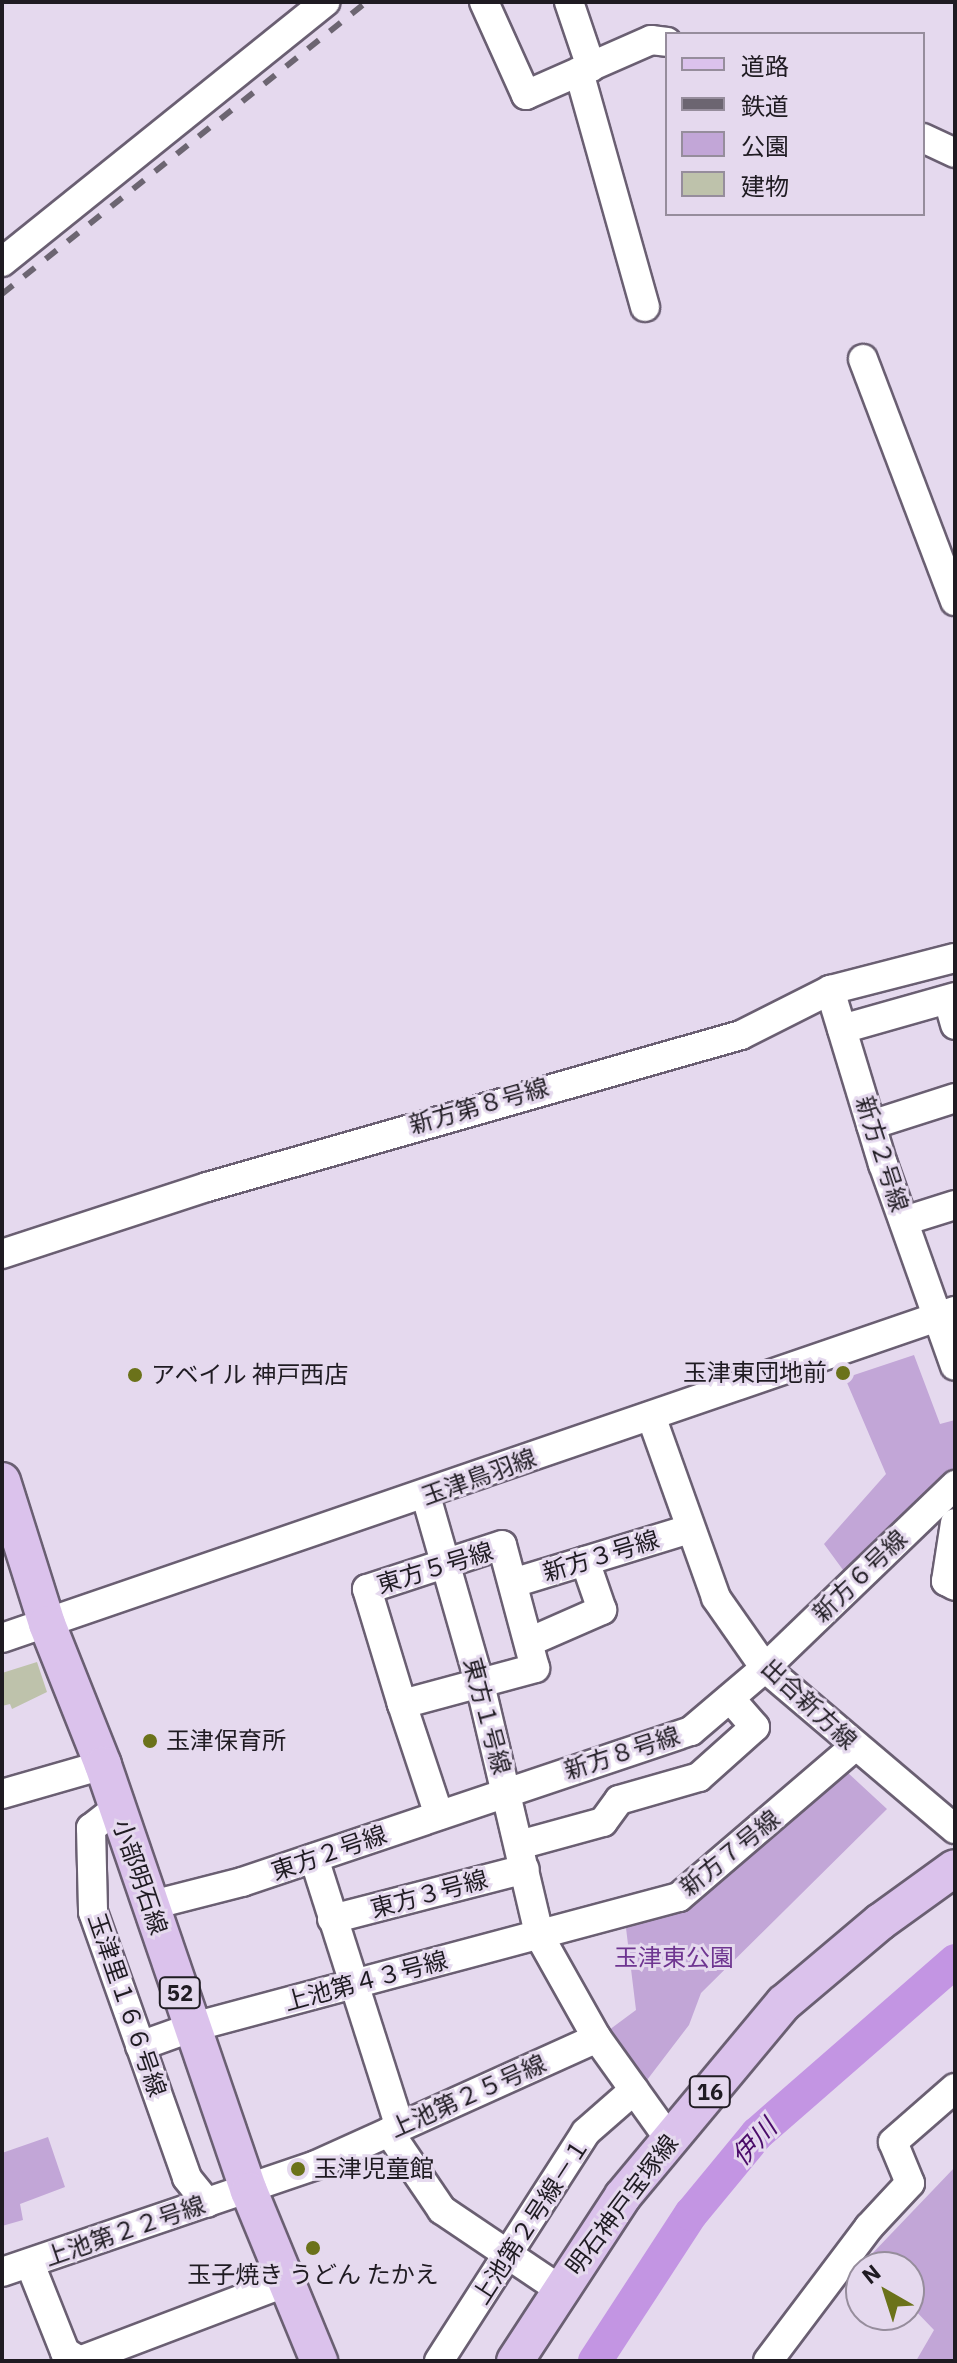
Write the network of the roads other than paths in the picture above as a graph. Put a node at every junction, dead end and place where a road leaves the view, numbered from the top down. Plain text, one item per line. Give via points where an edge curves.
1 (325, 2) edge
2 (484, 2) edge
3 (569, 2) edge
4 (665, 42) edge
5 (585, 69) junction
6 (925, 139) edge
7 (955, 153) edge
8 (2, 262) edge
9 (645, 307) dead end
10 (863, 359) dead end
11 (955, 601) edge
12 (955, 958) edge
13 (830, 990) junction
14 (953, 1007) edge
15 (842, 1029) junction
16 (955, 1098) edge
17 (871, 1125) junction
18 (955, 1205) edge
19 (904, 1221) junction
20 (2, 1254) edge
21 (946, 1314) edge
22 (955, 1366) edge
23 (651, 1416) junction
24 (2, 1481) edge
25 (955, 1485) edge
26 (426, 1496) junction
27 (955, 1523) edge
28 (690, 1529) junction
29 (585, 1561) junction
30 (444, 1562) junction
31 (513, 1583) junction
32 (955, 1586) edge
33 (47, 1624) junction
34 (2, 1638) edge
35 (529, 1642) junction
36 (765, 1668) junction
37 (480, 1684) junction
38 (730, 1698) junction
39 (402, 1704) junction
40 (854, 1747) junction
41 (103, 1765) junction
42 (507, 1792) junction
43 (2, 1794) edge
44 (117, 1808) junction
45 (439, 1815) junction
46 (954, 1826) edge
47 (522, 1857) junction
48 (314, 1858) junction
49 (955, 1868) edge
50 (148, 1906) junction
51 (332, 1919) junction
52 (540, 1937) junction
53 (356, 1982) junction
54 (193, 2027) junction
55 (597, 2038) junction
56 (140, 2046) junction
57 (955, 2088) edge
58 (634, 2090) junction
59 (394, 2129) junction
60 (670, 2140) junction
61 (249, 2191) junction
62 (207, 2203) junction
63 (512, 2254) junction
64 (30, 2264) junction
65 (2, 2272) edge
66 (287, 2282) junction
67 (559, 2289) junction
68 (79, 2361) edge
69 (319, 2361) edge
70 (439, 2361) edge
71 (515, 2361) edge
72 (768, 2361) edge

1 - 8 street
2 - 5 street via 526,95
3 - 5 street
4 - 5 street via 651,40
5 - 9 street
6 - 7 street
10 - 11 street
12 - 13 street, 新方第８号線
13 - 15 street, 新方２号線
13 - 20 street, 新方第８号線 via 741,1035 268,1168
14 - 15 street
15 - 17 street, 新方２号線
16 - 17 street
17 - 19 street, 新方２号線
18 - 19 street
19 - 21 street, 新方２号線
21 - 22 street, 新方２号線
21 - 23 street, 玉津鳥羽線
23 - 26 street, 玉津鳥羽線
23 - 28 street, 出合新方線
24 - 33 main road, 小部明石線 / 52
25 - 36 street, 新方６号線
26 - 30 street, 東方１号線
26 - 33 street, 玉津鳥羽線
27 - 32 street via 946,1581
28 - 29 street, 新方３号線
28 - 36 street, 出合新方線 via 716,1598
29 - 31 street, 新方３号線
29 - 35 street via 602,1610
30 - 31 street, 東方５号線 via 502,1545
30 - 37 street, 東方１号線
30 - 39 street, 東方５号線 via 367,1589
31 - 35 street, 東方５号線
33 - 34 street, 玉津鳥羽線
33 - 41 main road, 小部明石線 / 52
35 - 37 street, 東方５号線 via 535,1668
36 - 38 street, 新方８号線
36 - 40 street, 出合新方線
37 - 39 street, 東方５号線
37 - 42 street, 東方１号線
38 - 42 street, 新方８号線 via 691,1731
38 - 47 street, 東方３号線 via 755,1727 699,1777 619,1800 603,1822
39 - 45 street, 東方５号線
40 - 46 street, 出合新方線
40 - 52 street, 新方７号線 via 679,1897
41 - 43 street
41 - 44 main road, 小部明石線 / 52
42 - 45 street, 東方２号線
42 - 47 street, 東方１号線
44 - 50 main road, 小部明石線 / 52
44 - 56 street, 玉津里１６６号線 via 91,1828 93,1912
45 - 48 street, 東方２号線
47 - 51 street, 東方３号線
47 - 52 street, 東方１号線
48 - 50 street, 東方２号線
48 - 51 street
49 - 60 main road, 明石神戸宝塚線 / 16 via 880,1922 784,2003
50 - 54 main road, 小部明石線 / 52
51 - 53 street
52 - 53 street, 上池第４３号線
52 - 55 street, 東方１号線
53 - 54 street, 上池第４３号線
53 - 59 street
54 - 56 street, 上池第４３号線
54 - 61 main road, 小部明石線 / 52
55 - 58 street, 東方１号線
55 - 59 street, 上池第２５号線
56 - 62 street, 玉津里１６６号線 via 187,2178
57 - 72 street via 893,2142 910,2183 869,2227
58 - 60 street, 東方１号線
58 - 63 street, 上池第２号線－１ via 586,2132
59 - 61 street, 上池第２５号線
59 - 63 street via 442,2210
60 - 67 main road, 明石神戸宝塚線 / 16 via 623,2196
61 - 62 street, 上池第２２号線
61 - 66 main road, 小部明石線 / 52
62 - 64 street, 上池第２２号線
63 - 67 street
63 - 70 street, 上池第２号線－１
64 - 65 street, 上池第２２号線
64 - 68 street via 65,2352
66 - 68 street
66 - 69 main road, 小部明石線 / 52
67 - 71 main road, 明石神戸宝塚線 / 16

